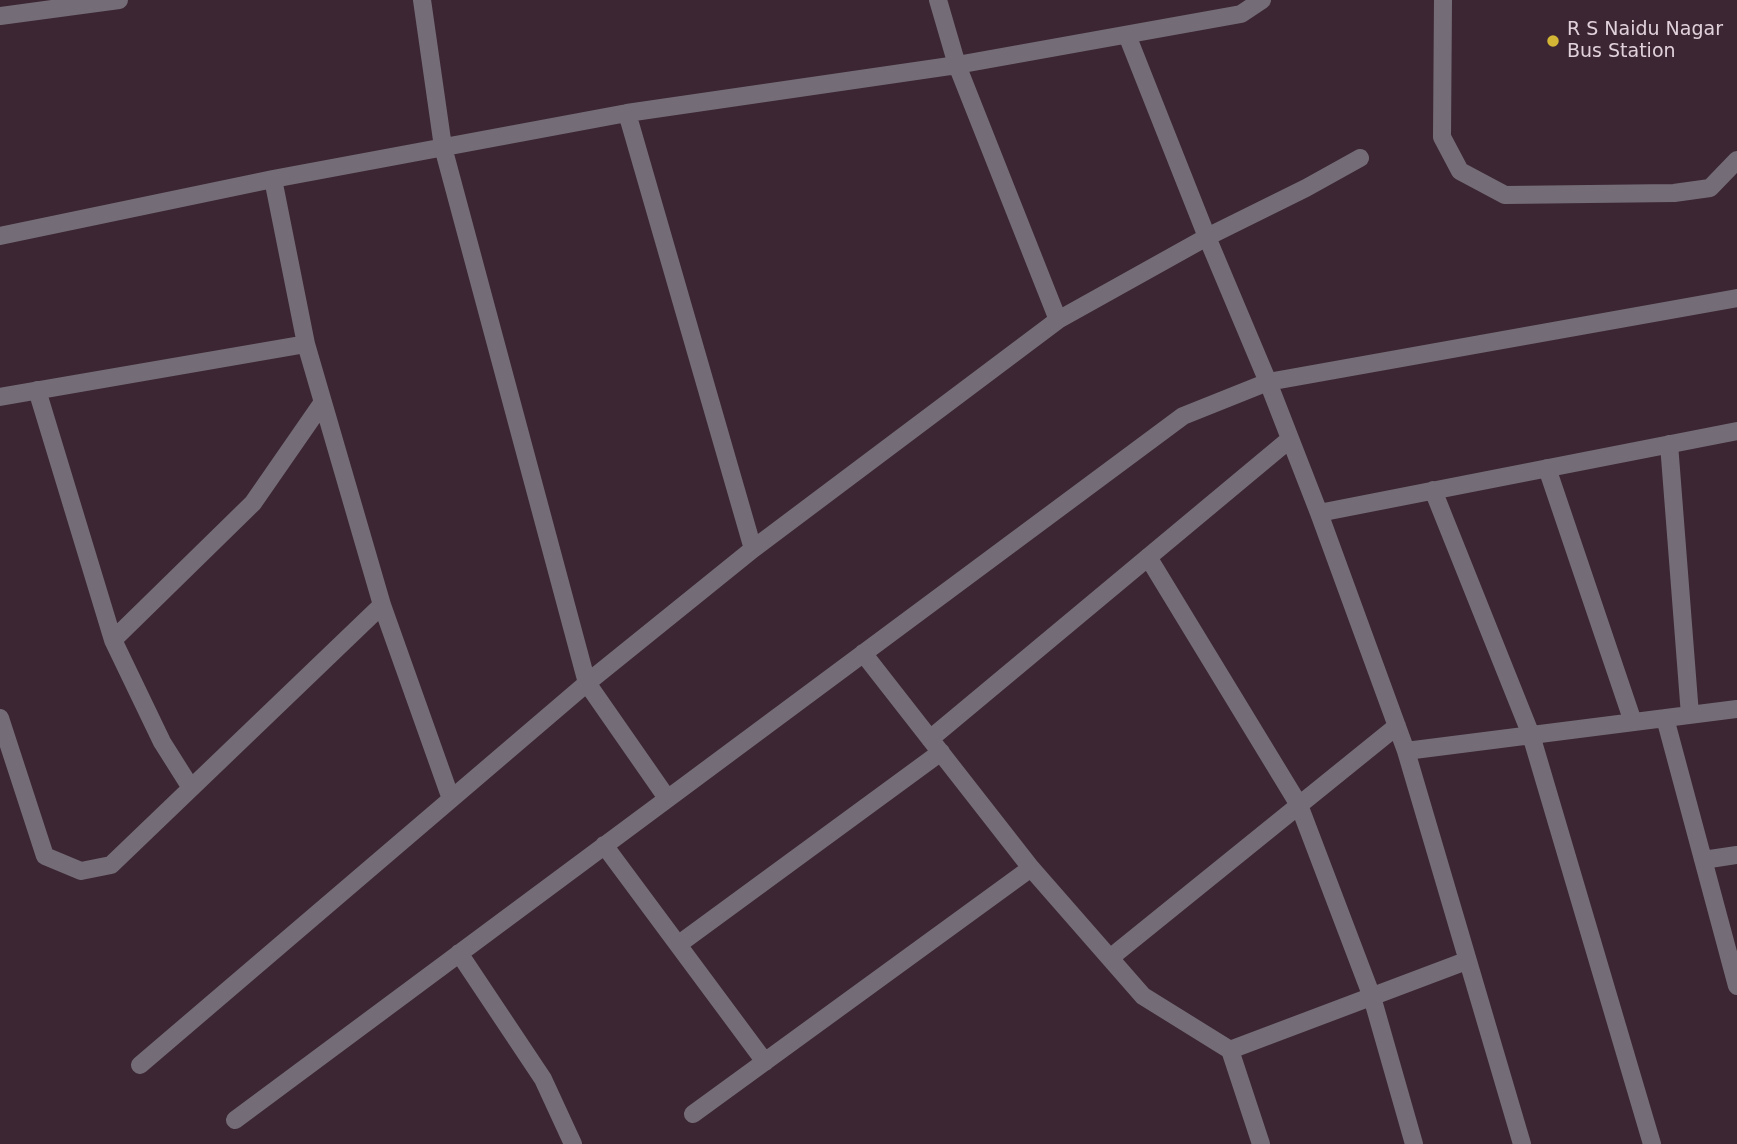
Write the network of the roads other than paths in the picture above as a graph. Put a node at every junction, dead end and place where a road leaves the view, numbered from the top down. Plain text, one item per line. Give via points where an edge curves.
1 (119, 0) edge
2 (422, 0) edge
3 (938, 0) edge
4 (1262, 0) edge
5 (1443, 0) edge
6 (0, 16) edge
7 (1127, 35) junction
8 (957, 65) junction
9 (627, 113) junction
10 (443, 147) junction
11 (1360, 158) dead end
12 (1737, 160) edge
13 (273, 178) junction
14 (0, 236) edge
15 (1206, 237) junction
16 (1737, 298) edge
17 (1058, 320) junction
18 (306, 344) junction
19 (1268, 382) junction
20 (37, 390) junction
21 (0, 397) edge
22 (323, 402) junction
23 (1737, 431) edge
24 (1290, 439) junction
25 (1669, 444) junction
26 (1548, 468) junction
27 (1433, 491) junction
28 (1319, 513) junction
29 (753, 549) junction
30 (1149, 557) junction
31 (382, 605) junction
32 (113, 640) junction
33 (863, 653) junction
34 (587, 683) junction
35 (1737, 709) edge
36 (1690, 715) junction
37 (0, 718) edge
38 (1665, 718) junction
39 (1633, 722) junction
40 (1397, 726) junction
41 (1531, 735) junction
42 (935, 745) junction
43 (1406, 751) junction
44 (191, 788) junction
45 (667, 797) junction
46 (451, 799) junction
47 (1299, 804) junction
48 (604, 845) junction
49 (1737, 855) edge
50 (1703, 860) junction
51 (1031, 868) junction
52 (679, 944) junction
53 (459, 953) junction
54 (1110, 958) junction
55 (1466, 961) junction
56 (1737, 986) edge
57 (1371, 997) junction
58 (1230, 1050) junction
59 (765, 1062) junction
60 (140, 1065) dead end
61 (693, 1114) dead end
62 (234, 1120) dead end
63 (573, 1144) edge
64 (1261, 1144) edge
65 (1414, 1144) edge
66 (1522, 1144) edge
67 (1652, 1144) edge

1 - 6 street
2 - 10 street
3 - 8 street
4 - 7 street via 1241,14
5 - 12 street via 1442,137 1460,171 1471,177 1505,195 1674,193 1710,188
7 - 8 street
7 - 15 street
8 - 9 street
8 - 17 street
9 - 10 street
9 - 29 street
10 - 13 street
10 - 34 street
11 - 15 street
13 - 14 street
13 - 18 street
15 - 17 street
15 - 19 street
16 - 19 street
17 - 29 street
18 - 20 street
18 - 22 street
19 - 24 street
19 - 33 street via 1183,416
20 - 21 street
20 - 32 street
22 - 31 street
22 - 32 street via 253,503
23 - 25 street
24 - 28 street
24 - 30 street
25 - 26 street
25 - 36 street
26 - 27 street
26 - 39 street
27 - 28 street
27 - 41 street
28 - 40 street
29 - 34 street
30 - 42 street
30 - 47 street
31 - 44 street
31 - 46 street
32 - 44 street via 162,742
33 - 42 street
33 - 45 street
34 - 45 street
34 - 46 street
35 - 36 street
36 - 38 street
37 - 44 street via 45,856 80,871 110,865
38 - 39 street
38 - 50 street
39 - 41 street
40 - 43 street
40 - 47 street
41 - 43 street
41 - 67 street
42 - 51 street
42 - 52 street
43 - 55 street
45 - 48 street
46 - 60 street
47 - 54 street
47 - 57 street
48 - 52 street
48 - 53 street
49 - 50 street
50 - 56 street
51 - 54 street
51 - 59 street
52 - 59 street
53 - 62 street
53 - 63 street via 542,1079
54 - 58 street via 1143,996
55 - 57 street
55 - 66 street
57 - 58 street
57 - 65 street
58 - 64 street
59 - 61 street

